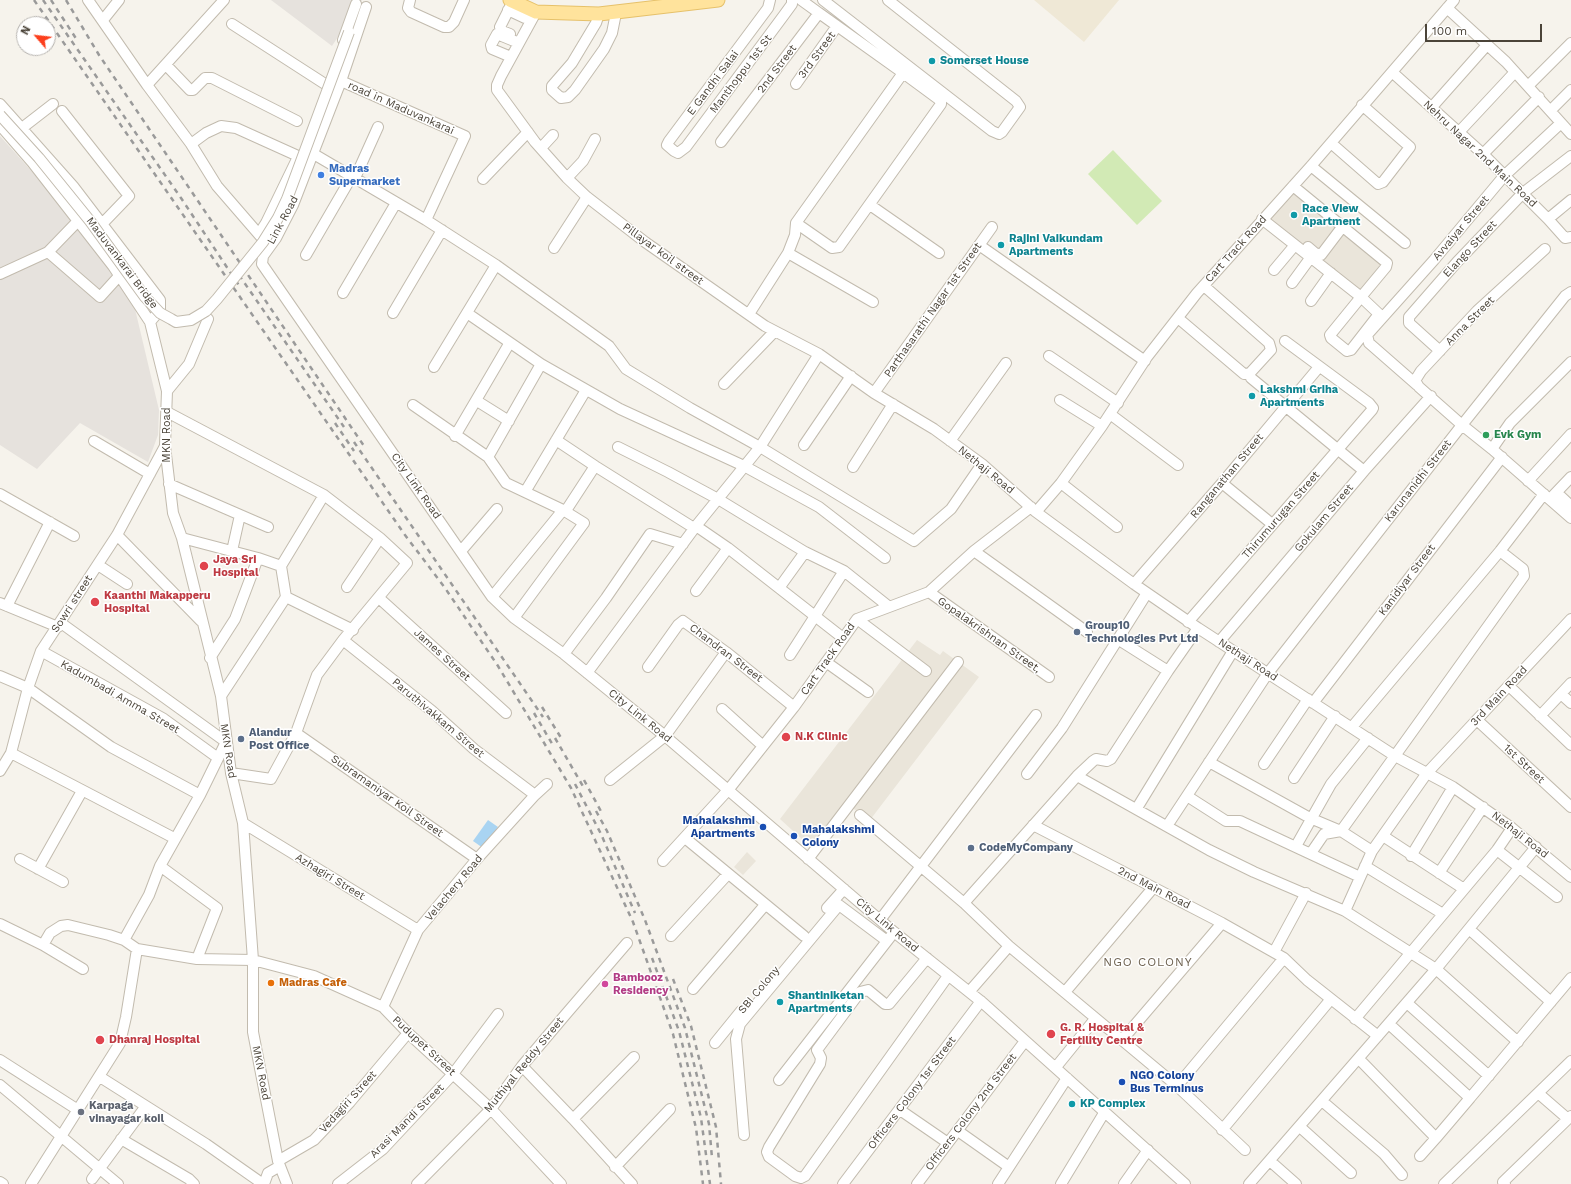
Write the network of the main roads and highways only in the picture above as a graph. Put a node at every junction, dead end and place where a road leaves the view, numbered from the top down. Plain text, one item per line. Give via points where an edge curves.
1 (718, 0) edge
2 (510, 4) edge

1 - 2 main road via 599,14 530,13

